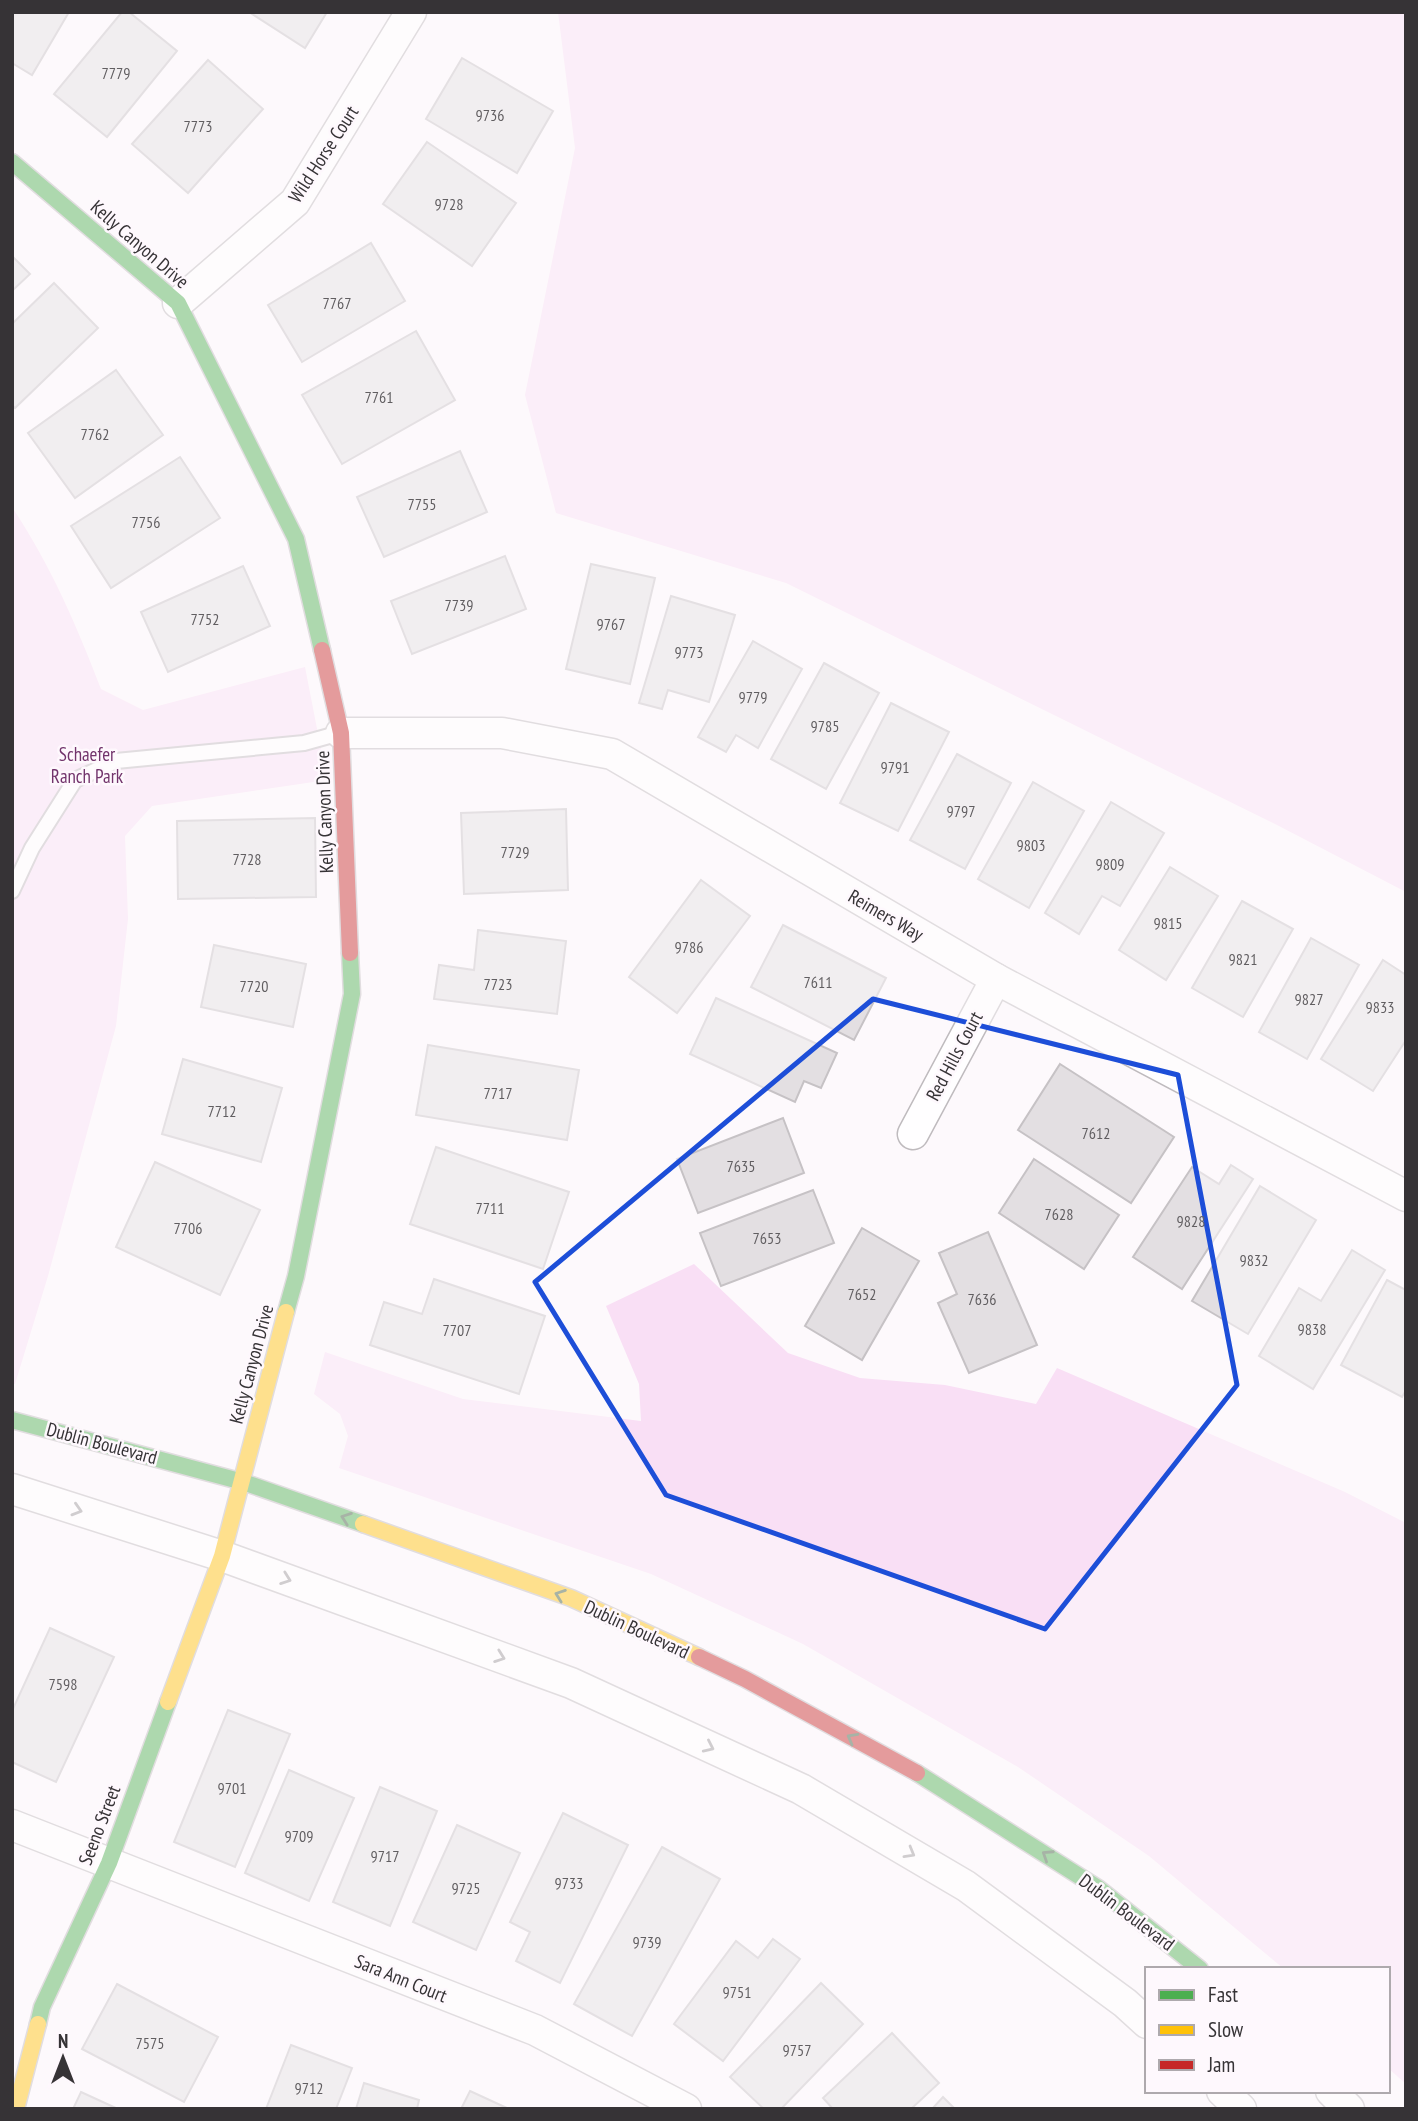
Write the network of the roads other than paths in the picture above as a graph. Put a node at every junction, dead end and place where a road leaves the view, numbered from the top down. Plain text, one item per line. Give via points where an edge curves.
1 (411, 12) edge
2 (12, 162) edge
3 (178, 303) junction
4 (341, 733) junction
5 (12, 891) edge
6 (996, 979) junction
7 (913, 1134) dead end
8 (1406, 1196) edge
9 (12, 1420) edge
10 (243, 1482) junction
11 (12, 1489) edge
12 (222, 1556) junction
13 (12, 1825) edge
14 (109, 1863) junction
15 (1197, 1967) edge
16 (1145, 2021) edge
17 (1224, 2093) edge
18 (1333, 2093) edge
19 (16, 2109) edge
20 (686, 2109) edge
21 (1241, 2109) edge
22 (1349, 2109) edge

1 - 3 street, Wild Horse Court via 295,202
2 - 3 street, Kelly Canyon Drive
3 - 4 street, Kelly Canyon Drive via 296,539
4 - 5 lane via 304,743 116,761 75,780 32,848
4 - 6 street, Reimers Way via 502,733 612,754
4 - 10 street, Kelly Canyon Drive via 352,993 296,1276
6 - 7 street, Red Hills Court
6 - 8 street, Reimers Way
9 - 10 street, Dublin Boulevard
10 - 12 street, Kelly Canyon Drive
15 -> 10 street, Dublin Boulevard via 1098,1888 937,1784 745,1679 571,1598
11 -> 12 street
12 - 14 street, Seeno Street
12 -> 16 street via 571,1683 801,1789 966,1886
13 - 14 street, Sara Ann Court
14 - 19 street, Seeno Street via 42,2007
14 - 20 street, Sara Ann Court via 534,2031
17 - 21 street
18 - 22 street

